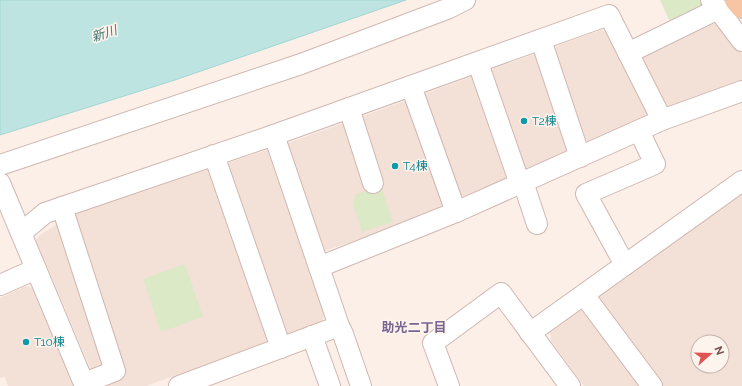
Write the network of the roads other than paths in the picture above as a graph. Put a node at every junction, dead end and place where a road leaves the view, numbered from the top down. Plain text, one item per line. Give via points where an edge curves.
1 (466, 0) edge
2 (722, 3) edge
3 (742, 8) edge
4 (541, 40) junction
5 (742, 41) edge
6 (628, 53) junction
7 (478, 63) junction
8 (411, 86) junction
9 (742, 91) edge
10 (349, 108) junction
11 (662, 120) junction
12 (639, 131) junction
13 (274, 135) junction
14 (214, 155) junction
15 (580, 157) junction
16 (0, 165) edge
17 (0, 183) edge
18 (373, 183) dead end
19 (522, 183) junction
20 (741, 185) edge
21 (62, 207) junction
22 (456, 212) junction
23 (537, 224) dead end
24 (21, 233) junction
25 (625, 265) junction
26 (319, 267) junction
27 (36, 269) junction
28 (0, 285) edge
29 (584, 295) junction
30 (339, 326) junction
31 (530, 333) junction
32 (312, 336) junction
33 (281, 348) junction
34 (85, 384) edge
35 (179, 386) edge
36 (330, 386) edge
37 (361, 386) edge
38 (449, 386) edge
39 (570, 386) edge
40 (652, 386) edge

1 - 16 street via 308,61
2 - 3 main road
2 - 5 street
2 - 6 street
4 - 6 street via 609,15
4 - 7 street
4 - 15 street
6 - 11 street
7 - 8 street
7 - 19 street
8 - 10 street
8 - 22 street
9 - 11 street
10 - 13 street
10 - 18 street
11 - 12 street
12 - 15 street
12 - 25 street via 655,164 586,194
13 - 14 street
13 - 26 street
14 - 21 street
14 - 33 street
15 - 19 street
17 - 24 street
19 - 22 street
19 - 23 street
20 - 25 street
21 - 24 street via 45,213
21 - 34 street via 115,372
22 - 26 street
24 - 27 street
25 - 29 street
26 - 30 street
27 - 28 street
27 - 34 street
29 - 31 street
29 - 40 street
30 - 32 street
30 - 37 street
31 - 38 street via 501,293 433,343
31 - 39 street
32 - 33 street
32 - 36 street
33 - 35 street

